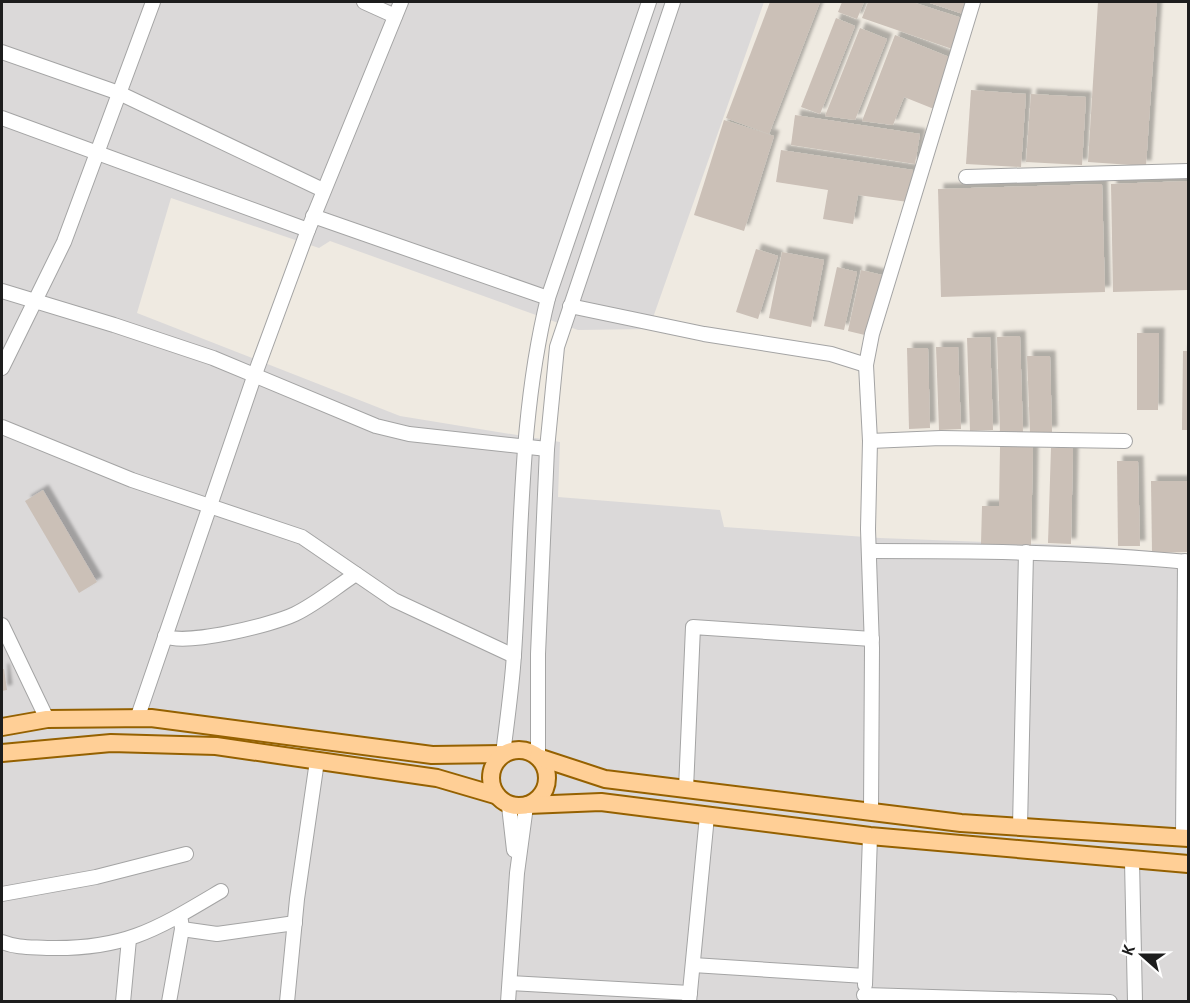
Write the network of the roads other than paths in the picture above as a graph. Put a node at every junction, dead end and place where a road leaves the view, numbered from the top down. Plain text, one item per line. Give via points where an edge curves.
1 (153, 2) edge
2 (364, 2) edge
3 (401, 2) edge
4 (649, 2) edge
5 (673, 2) edge
6 (973, 2) edge
7 (395, 16) junction
8 (2, 52) edge
9 (118, 93) junction
10 (2, 118) edge
11 (97, 152) junction
12 (1188, 171) edge
13 (966, 177) dead end
14 (323, 190) junction
15 (313, 216) junction
16 (308, 230) junction
17 (2, 291) edge
18 (548, 298) junction
19 (34, 302) junction
20 (570, 306) junction
21 (866, 365) junction
22 (2, 368) edge
23 (255, 374) junction
24 (2, 427) edge
25 (870, 441) junction
26 (1125, 441) dead end
27 (523, 448) junction
28 (547, 449) junction
29 (209, 505) junction
30 (869, 551) junction
31 (1026, 552) junction
32 (1187, 562) edge
33 (356, 574) junction
34 (2, 625) edge
35 (165, 636) junction
36 (872, 639) junction
37 (514, 656) junction
38 (47, 719) junction
39 (137, 719) junction
40 (2, 727) edge
41 (2, 753) edge
42 (503, 754) junction
43 (538, 757) junction
44 (317, 761) junction
45 (686, 789) junction
46 (495, 795) junction
47 (521, 806) junction
48 (871, 812) junction
49 (707, 816) junction
50 (1020, 827) junction
51 (870, 836) junction
52 (1186, 837) edge
53 (186, 854) dead end
54 (1132, 861) junction
55 (1188, 864) edge
56 (221, 891) dead end
57 (2, 894) edge
58 (181, 922) junction
59 (295, 923) junction
60 (129, 939) junction
61 (2, 942) edge
62 (693, 965) junction
63 (865, 976) junction
64 (510, 983) junction
65 (689, 997) edge
66 (863, 998) edge
67 (123, 1002) edge
68 (169, 1002) edge
69 (287, 1002) edge
70 (508, 1002) edge
71 (1110, 1002) edge
72 (1135, 1002) edge

1 - 9 street
2 - 7 street
3 - 7 street
4 - 18 street
5 - 20 street
6 - 21 street via 872,334
7 - 14 street
8 - 9 street
9 - 11 street
9 - 14 street
10 - 11 street
11 - 16 street
11 - 19 street via 64,242
12 - 13 street
14 - 15 street
15 - 16 street
15 - 18 street
16 - 23 street
17 - 19 street
18 - 27 street via 537,341
19 - 22 street
19 - 23 street via 125,328
20 - 21 street via 704,334 831,354
20 - 28 street via 557,347
21 - 25 street
23 - 27 street via 376,426 409,434
23 - 29 street
24 - 29 street via 132,480
25 - 26 street
25 - 30 street
27 - 28 street
27 - 37 street
28 - 43 street via 538,654
29 - 33 street via 302,537
29 - 35 street
30 - 31 street
30 - 36 street
31 - 32 street
31 - 50 street
32 - 52 street
33 - 35 street via 296,614 262,626 181,640
33 - 37 street via 394,600
34 - 38 street
35 - 39 street
36 - 45 street via 693,627
36 - 48 street
37 - 42 street
38 - 39 main road
38 - 40 main road
39 - 42 main road via 432,755
41 - 44 main road via 111,743 216,746
42 - 43 main road via 521,750
42 - 46 main road via 490,777
43 - 45 main road via 605,779
43 - 47 main road via 547,774 547,784 537,801
44 - 46 main road via 436,778
44 - 59 street
45 - 48 main road
46 - 47 main road
47 - 49 main road via 601,802
47 - 64 street
48 - 50 main road
49 - 51 main road
49 - 62 street
50 - 52 main road
51 - 54 main road
51 - 63 street
53 - 57 street via 96,877
54 - 55 main road
54 - 72 street
56 - 58 street
58 - 59 street via 217,934
58 - 60 street
58 - 68 street
59 - 69 street
60 - 61 street via 75,949 14,947
60 - 67 street
62 - 63 street
62 - 65 street
63 - 66 street
64 - 65 street
64 - 70 street
66 - 71 street

